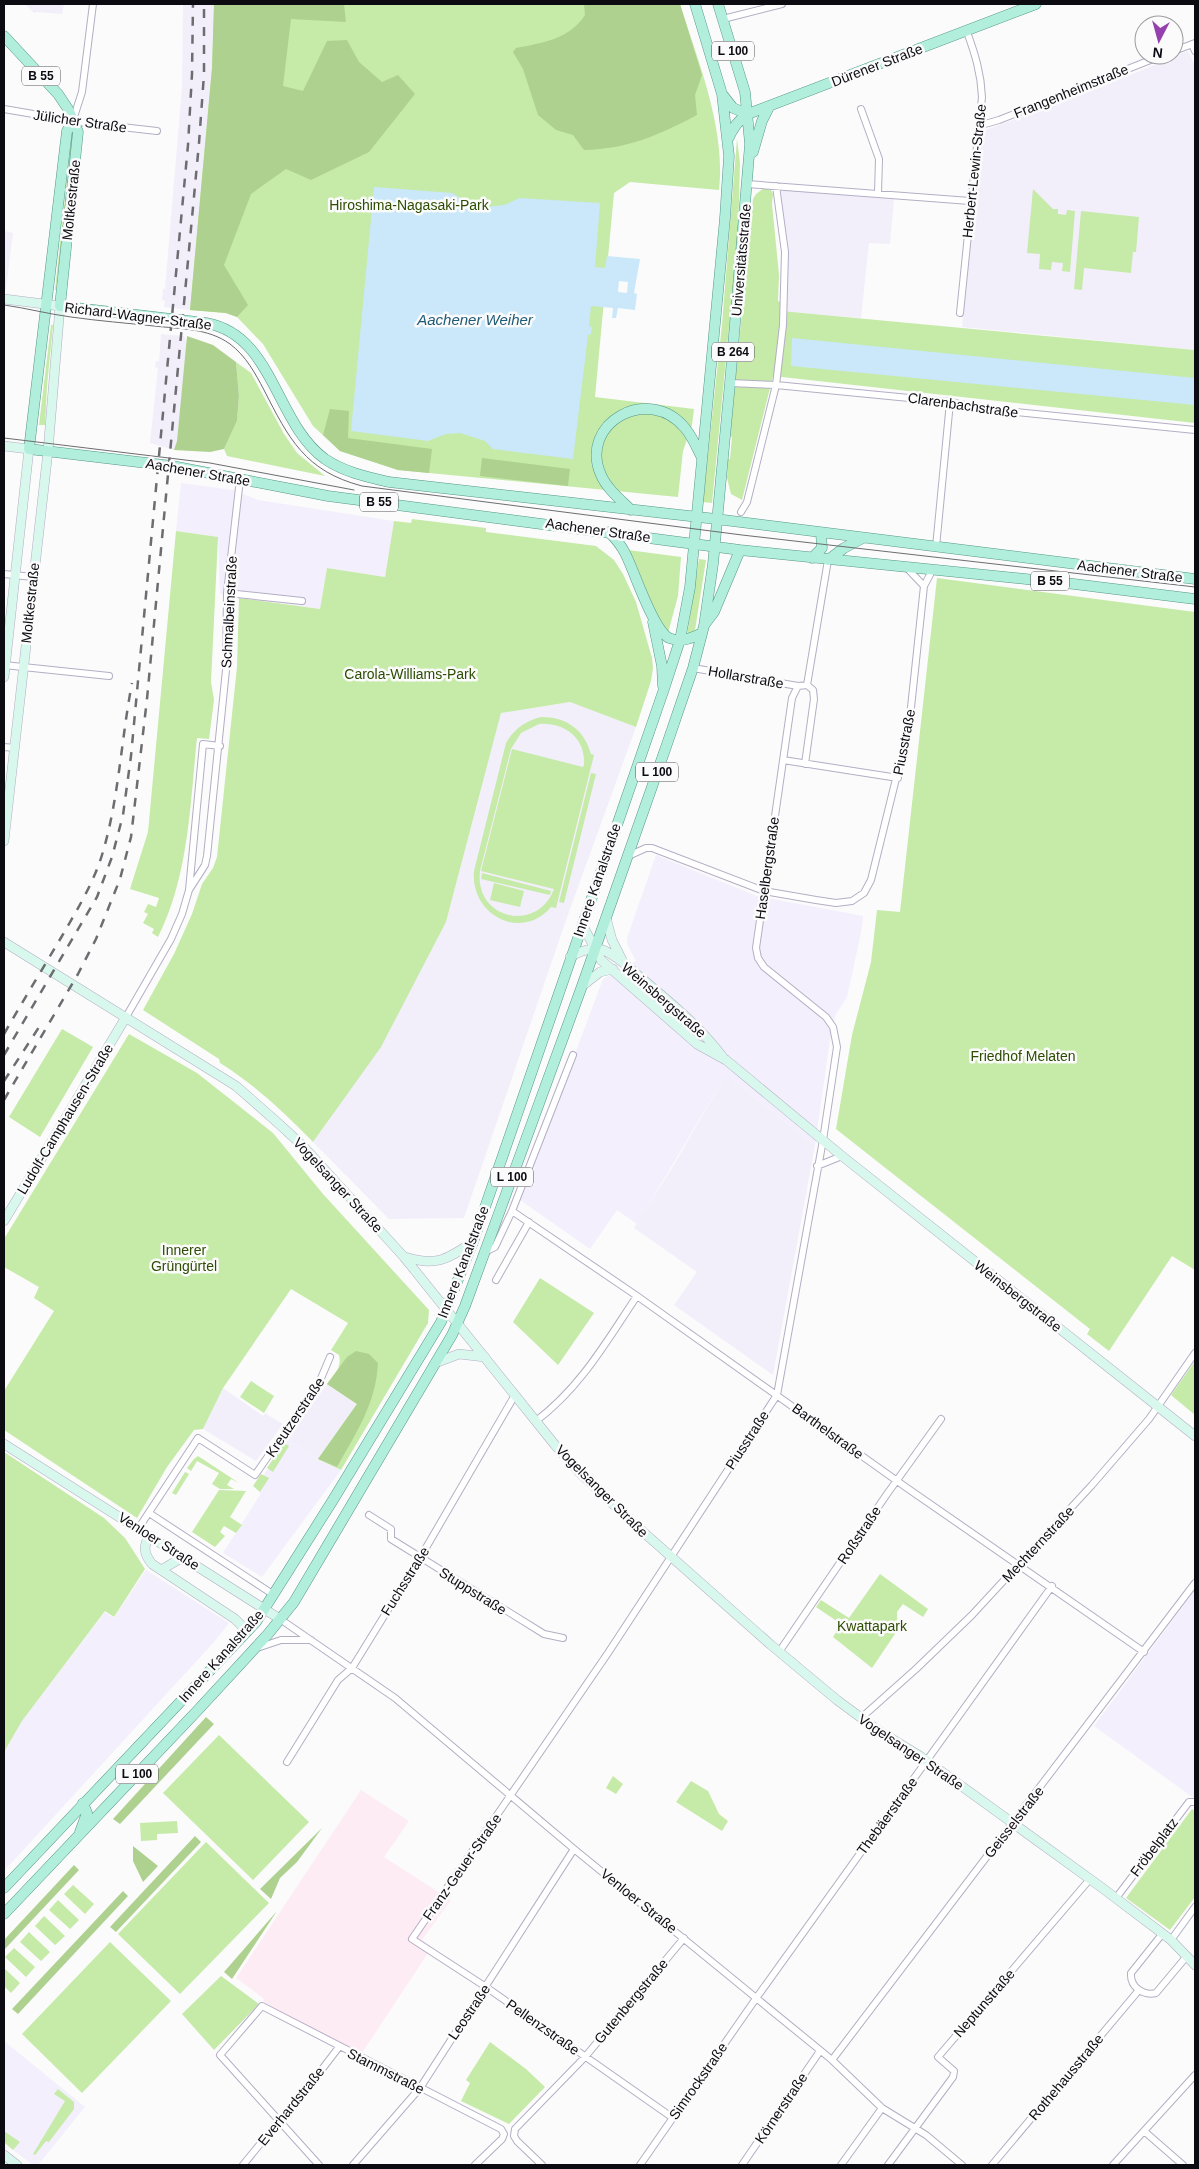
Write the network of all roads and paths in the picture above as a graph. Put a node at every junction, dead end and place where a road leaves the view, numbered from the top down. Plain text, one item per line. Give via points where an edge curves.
1 (93, 4) edge
2 (695, 4) edge
3 (718, 4) edge
4 (782, 4) edge
5 (1036, 4) edge
6 (723, 20) junction
7 (967, 32) junction
8 (4, 36) edge
9 (1194, 43) edge
10 (1195, 51) edge
11 (1138, 65) edge
12 (722, 94) junction
13 (770, 107) junction
14 (4, 109) edge
15 (861, 109) dead end
16 (748, 114) junction
17 (73, 120) junction
18 (978, 126) junction
19 (157, 131) dead end
20 (728, 139) junction
21 (750, 144) junction
22 (748, 173) junction
23 (747, 184) junction
24 (776, 186) junction
25 (878, 193) junction
26 (970, 201) junction
27 (4, 299) edge
28 (46, 305) junction
29 (60, 306) junction
30 (960, 312) dead end
31 (730, 383) junction
32 (776, 385) junction
33 (950, 402) junction
34 (1195, 430) edge
35 (4, 446) edge
36 (29, 449) junction
37 (48, 452) junction
38 (702, 458) junction
39 (325, 459) joint
40 (240, 478) junction
41 (631, 510) junction
42 (741, 512) dead end
43 (696, 517) junction
44 (716, 520) junction
45 (608, 532) junction
46 (821, 534) junction
47 (864, 538) junction
48 (694, 543) junction
49 (714, 546) junction
50 (936, 547) junction
51 (740, 550) junction
52 (812, 558) junction
53 (828, 560) junction
54 (905, 567) junction
55 (933, 570) junction
56 (4, 574) edge
57 (15, 575) junction
58 (33, 577) junction
59 (1195, 579) edge
60 (924, 586) junction
61 (227, 593) junction
62 (1195, 600) edge
63 (302, 601) dead end
64 (652, 616) junction
65 (703, 630) junction
66 (680, 640) junction
67 (4, 665) edge
68 (23, 667) junction
69 (693, 668) junction
70 (109, 676) dead end
71 (4, 677) edge
72 (807, 685) junction
73 (798, 686) junction
74 (663, 692) junction
75 (220, 746) junction
76 (4, 747) edge
77 (15, 748) junction
78 (783, 760) junction
79 (805, 764) junction
80 (898, 778) junction
81 (4, 841) edge
82 (627, 857) junction
83 (189, 890) junction
84 (764, 890) junction
85 (606, 916) junction
86 (582, 924) junction
87 (4, 942) edge
88 (594, 949) junction
89 (570, 957) junction
90 (625, 964) junction
91 (613, 969) junction
92 (582, 986) junction
93 (126, 1016) junction
94 (833, 1027) joint
95 (573, 1055) dead end
96 (726, 1060) junction
97 (822, 1140) junction
98 (842, 1156) junction
99 (818, 1166) junction
100 (512, 1211) junction
101 (4, 1221) edge
102 (529, 1222) junction
103 (473, 1242) junction
104 (484, 1253) junction
105 (404, 1257) junction
106 (496, 1280) dead end
107 (637, 1296) junction
108 (447, 1309) junction
109 (457, 1323) junction
110 (1195, 1353) edge
111 (330, 1357) dead end
112 (485, 1357) junction
113 (435, 1363) junction
114 (515, 1395) junction
115 (776, 1395) junction
116 (1158, 1406) junction
117 (941, 1419) dead end
118 (536, 1421) junction
119 (1195, 1436) edge
120 (4, 1444) edge
121 (896, 1481) junction
122 (149, 1513) junction
123 (369, 1515) dead end
124 (138, 1529) junction
125 (148, 1536) junction
126 (183, 1557) junction
127 (672, 1557) junction
128 (420, 1558) junction
129 (1018, 1563) junction
130 (161, 1570) junction
131 (1195, 1583) edge
132 (1052, 1586) junction
133 (274, 1595) junction
134 (264, 1609) junction
135 (280, 1619) junction
136 (247, 1631) junction
137 (563, 1638) dead end
138 (312, 1640) junction
139 (254, 1650) junction
140 (779, 1652) junction
141 (1144, 1652) junction
142 (352, 1668) junction
143 (861, 1718) junction
144 (927, 1761) junction
145 (287, 1762) dead end
146 (511, 1795) junction
147 (1195, 1802) edge
148 (83, 1803) junction
149 (1013, 1824) junction
150 (77, 1838) junction
151 (574, 1849) junction
152 (1090, 1879) junction
153 (4, 1888) edge
154 (1116, 1898) junction
155 (1195, 1907) edge
156 (4, 1914) edge
157 (1163, 1933) junction
158 (684, 1938) junction
159 (412, 1939) joint
160 (1171, 1940) junction
161 (1187, 1956) junction
162 (1195, 1965) edge
163 (486, 1987) junction
164 (1139, 1990) junction
165 (757, 1997) junction
166 (339, 2047) junction
167 (820, 2051) junction
168 (584, 2057) junction
169 (832, 2060) junction
170 (1195, 2075) edge
171 (420, 2088) junction
172 (882, 2108) junction
173 (673, 2118) junction
174 (281, 2123) junction
175 (914, 2128) junction
176 (1144, 2131) junction
177 (4, 2157) edge
178 (18, 2165) edge
179 (243, 2165) edge
180 (319, 2165) edge
181 (353, 2165) edge
182 (475, 2165) edge
183 (542, 2165) edge
184 (640, 2165) edge
185 (742, 2165) edge
186 (841, 2165) edge
187 (888, 2165) edge
188 (962, 2165) edge
189 (992, 2165) edge
190 (1113, 2165) edge
191 (1183, 2165) edge

1 - 17 street via 82,92
2 - 12 main road, Universitätsstraße / L 100
3 - 6 main road, Universitätsstraße / L 100
4 - 6 street
5 - 7 main road, Dürener Straße
6 - 16 main road, Universitätsstraße / L 100 via 741,75
7 - 13 main road, Dürener Straße
7 - 18 street, Herbert-Lewin-Straße via 982,80
8 - 17 main road, B 55 via 58,94
9 - 10 street
11 - 18 street, Frangenheimstraße
12 - 16 main road via 733,108
12 - 20 main road, Universitätsstraße / L 100
13 - 16 main road, Dürener Straße
13 - 22 main road, B 264 via 762,121
14 - 17 street, Jülicher Straße
15 - 25 street via 879,159
16 - 20 main road, Dürener Straße via 741,118
16 - 21 main road, Universitätsstraße / B 264
17 - 19 street, Jülicher Straße
17 - 28 main road, Moltkestraße via 67,131
17 - 29 main road, Moltkestraße / B 55 via 78,136
18 - 26 street, Herbert-Lewin-Straße
20 - 21 main road via 739,135
20 - 38 main road, Universitätsstraße / B 264 via 729,183
21 - 22 main road, Universitätsstraße / B 264
22 - 23 main road, Universitätsstraße / B 264
23 - 24 street
23 - 31 main road, Universitätsstraße / B 264
24 - 25 street
24 - 32 street via 784,252 783,325
25 - 26 street
26 - 30 street, Herbert-Lewin-Straße
27 - 28 street, Richard-Wagner-Straße
28 - 29 street, Richard-Wagner-Straße
28 - 36 main road, Moltkestraße
29 - 37 street, Moltkestraße
29 - 39 main road, Richard-Wagner-Straße / B 55 via 206,323 235,334 249,345 262,364 301,435
31 - 32 street, Clarenbachstraße
31 - 44 main road, Universitätsstraße / B 264
32 - 33 street, Clarenbachstraße
32 - 42 street via 747,502
33 - 34 street, Clarenbachstraße via 985,410
33 - 50 street
35 - 36 street, Aachener Straße
36 - 37 main road, Aachener Straße / B 55
36 - 57 street, Moltkestraße
37 - 40 main road, Aachener Straße / B 55 via 157,464
37 - 58 street, Moltkestraße
38 - 41 main road via 686,429 670,415 640,408 617,418 601,437 598,467 607,485
38 - 43 main road, Universitätsstraße / B 264
39 - 41 main road, Aachener Straße / B 55 via 363,477 389,482
40 - 45 main road, Aachener Straße / B 55 via 328,496
40 - 61 street, Schmalbeinstraße
41 - 43 main road, Aachener Straße / B 55
43 - 44 main road, Aachener Straße / B 55
43 - 48 main road, Innere Kanalstraße / B 264
44 - 46 main road, Aachener Straße / B 55
44 - 49 main road, Innere Kanalstraße / B 264
45 - 48 main road, Aachener Straße / B 55
45 - 64 main road, L 100 via 626,554
46 - 47 main road, Aachener Straße / B 55
46 - 52 main road via 822,548
47 - 50 main road, Aachener Straße / B 55
47 - 53 main road
48 - 49 main road, Aachener Straße / B 55
48 - 66 main road, Innere Kanalstraße / L 100
49 - 51 main road, Aachener Straße / B 55
49 - 65 main road, Innere Kanalstraße / L 100
50 - 59 main road, Aachener Straße / B 55
51 - 52 main road, Aachener Straße / B 55
51 - 65 main road, L 100
52 - 53 main road, Aachener Straße / B 55
53 - 54 main road, Aachener Straße / B 55
53 - 72 street
54 - 55 main road, Aachener Straße / B 55
54 - 60 street
55 - 60 street, Piusstraße
55 - 62 main road, Aachener Straße / B 55
56 - 57 street
57 - 58 street
57 - 67 street, Moltkestraße
58 - 68 street, Moltkestraße
60 - 80 street, Piusstraße via 909,726
61 - 63 street
61 - 75 street, Schmalbeinstraße via 226,670
64 - 66 main road, L 100 via 663,634
64 - 74 main road, L 100 via 662,666
65 - 66 main road
65 - 69 main road, Innere Kanalstraße / L 100
66 - 74 main road, Innere Kanalstraße / L 100
67 - 68 street
67 - 71 street, Moltkestraße
68 - 70 street
68 - 77 street, Moltkestraße
69 - 73 street, Hollarstraße
69 - 82 main road, Innere Kanalstraße / L 100
72 - 73 street
72 - 79 street via 813,690 814,699
73 - 78 street, Haselbergstraße via 792,698
74 - 86 main road, Innere Kanalstraße / L 100
75 - 83 street, Schmalbeinstraße via 207,856
75 - 83 street, Schmalbeinstraße via 203,744
76 - 77 street
77 - 81 street, Moltkestraße
78 - 79 street
78 - 84 street, Haselbergstraße
79 - 80 street
80 - 84 street, Piusstraße via 871,880 864,893 852,901 840,903
82 - 84 street via 652,848
82 - 85 main road, Innere Kanalstraße / L 100
83 - 93 street, Schmalbeinstraße via 171,939
84 - 94 street, Haselbergstraße via 756,944 758,958 764,967
85 - 88 main road, Innere Kanalstraße / L 100
85 - 90 street via 607,928
86 - 88 street
86 - 89 main road, Innere Kanalstraße / L 100
87 - 93 street, Vogelsanger Straße
88 - 89 street via 580,951
88 - 90 street, Weinsbergstraße via 604,950
88 - 91 street, Weinsbergstraße via 601,960
88 - 92 main road, Innere Kanalstraße / L 100
89 - 103 main road, Innere Kanalstraße / L 100
90 - 96 street, Weinsbergstraße via 704,1033
91 - 92 street via 600,972
91 - 96 street, Weinsbergstraße via 697,1044
92 - 104 main road, Innere Kanalstraße / L 100
93 - 101 street, Ludolf-Camphausen-Straße
93 - 105 street, Vogelsanger Straße via 243,1092 303,1146
94 - 97 street, Piusstraße via 837,1047
95 - 100 street, Innere Kanalstraße
96 - 97 street, Weinsbergstraße
97 - 98 street, Weinsbergstraße
97 - 99 street, Piusstraße
98 - 99 street
98 - 116 street, Weinsbergstraße
99 - 115 street, Piusstraße
100 - 102 street, Barthelstraße
100 - 104 street, Innere Kanalstraße via 495,1247
102 - 106 street
102 - 107 street, Barthelstraße
103 - 105 street via 442,1261 425,1262
103 - 108 main road, Innere Kanalstraße / L 100
104 - 109 main road, Innere Kanalstraße / L 100
105 - 108 street, Vogelsanger Straße
107 - 115 street, Barthelstraße
107 - 118 street via 569,1393
108 - 109 street, Vogelsanger Straße
108 - 133 main road, Innere Kanalstraße / L 100
109 - 112 street, Vogelsanger Straße
109 - 113 main road, Innere Kanalstraße / L 100
110 - 116 street, Mechternstraße
111 - 122 street, Kreutzerstraße via 319,1383 255,1475 198,1438
112 - 113 street via 459,1354
112 - 114 street, Vogelsanger Straße
113 - 135 main road, Innere Kanalstraße / L 100 via 294,1602
114 - 118 street, Vogelsanger Straße
114 - 128 street, Fuchsstraße
115 - 121 street, Barthelstraße
115 - 127 street, Piusstraße
116 - 119 street, Weinsbergstraße
116 - 129 street, Mechternstraße via 1092,1485
117 - 121 street, Roßstraße
118 - 127 street, Vogelsanger Straße via 585,1478
120 - 124 street, Venloer Straße
121 - 129 street, Barthelstraße
121 - 140 street, Roßstraße
122 - 124 street
122 - 133 street, Venloer Straße
123 - 128 street, Stuppstraße via 390,1528 391,1538
124 - 125 street, Venloer Straße
125 - 126 street, Venloer Straße
125 - 130 street via 145,1556
126 - 130 street
126 - 134 street, Venloer Straße
127 - 140 street, Vogelsanger Straße
127 - 146 street, Piusstraße
128 - 137 street, Stuppstraße via 544,1634
128 - 142 street, Fuchsstraße
129 - 132 street, Barthelstraße
129 - 143 street, Mechternstraße via 948,1638
130 - 136 street via 235,1619
131 - 141 street, Geisselstraße
132 - 141 street, Barthelstraße
132 - 144 street, Thebäerstraße
133 - 134 main road, Innere Kanalstraße / L 100
134 - 135 street, Venloer Straße
134 - 136 main road, Innere Kanalstraße / L 100
135 - 138 street, Venloer Straße
135 - 139 main road, Innere Kanalstraße / L 100
136 - 148 main road, Innere Kanalstraße / L 100
138 - 139 street via 281,1640
138 - 142 street, Venloer Straße
139 - 150 main road, Innere Kanalstraße / L 100
140 - 143 street, Vogelsanger Straße
141 - 149 street, Geisselstraße
142 - 145 street, Fuchsstraße via 338,1680
142 - 146 street, Venloer Straße via 395,1698
143 - 144 street, Vogelsanger Straße
144 - 149 street, Vogelsanger Straße
144 - 165 street, Thebäerstraße
146 - 151 street, Venloer Straße
146 - 159 street, Franz-Geuer-Straße
147 - 154 street, Fröbelplatz via 1189,1802
148 - 150 main road via 87,1813
148 - 153 main road, Innere Kanalstraße / L 100
149 - 152 street, Vogelsanger Straße
149 - 169 street, Geisselstraße
150 - 156 main road, Innere Kanalstraße / L 100
151 - 158 street, Venloer Straße
151 - 163 street, Leostraße
152 - 154 street, Vogelsanger Straße
152 - 175 street, Neptunstraße via 938,2057 954,2071 954,2077
154 - 157 street, Vogelsanger Straße
155 - 160 street
157 - 160 street, Vogelsanger Straße
157 - 164 street via 1131,1973 1131,1980
158 - 165 street, Venloer Straße
158 - 168 street, Gutenbergstraße
159 - 163 street, Pellenzstraße
160 - 161 street, Vogelsanger Straße
161 - 162 street, Vogelsanger Straße
161 - 164 street via 1156,1993
163 - 168 street, Pellenzstraße
163 - 171 street, Leostraße
164 - 189 street, Rothehausstraße
165 - 167 street, Venloer Straße
165 - 173 street, Simrockstraße
166 - 171 street, Stammstraße
166 - 174 street, Everhardstraße
166 - 174 street, Stammstraße via 262,2006 220,2055
167 - 169 street, Venloer Straße
167 - 185 street, Körnerstraße
168 - 173 street, Pellenzstraße
168 - 183 street, Gutenbergstraße via 515,2128 517,2141
169 - 172 street, Venloer Straße
170 - 176 street
171 - 181 street, Leostraße
171 - 182 street, Stammstraße via 504,2134
172 - 175 street, Venloer Straße
172 - 186 street
173 - 184 street, Simrockstraße
174 - 179 street, Everhardstraße via 274,2127
174 - 180 street
175 - 187 street
175 - 188 street, Venloer Straße
176 - 190 street
176 - 191 street
177 - 178 street

